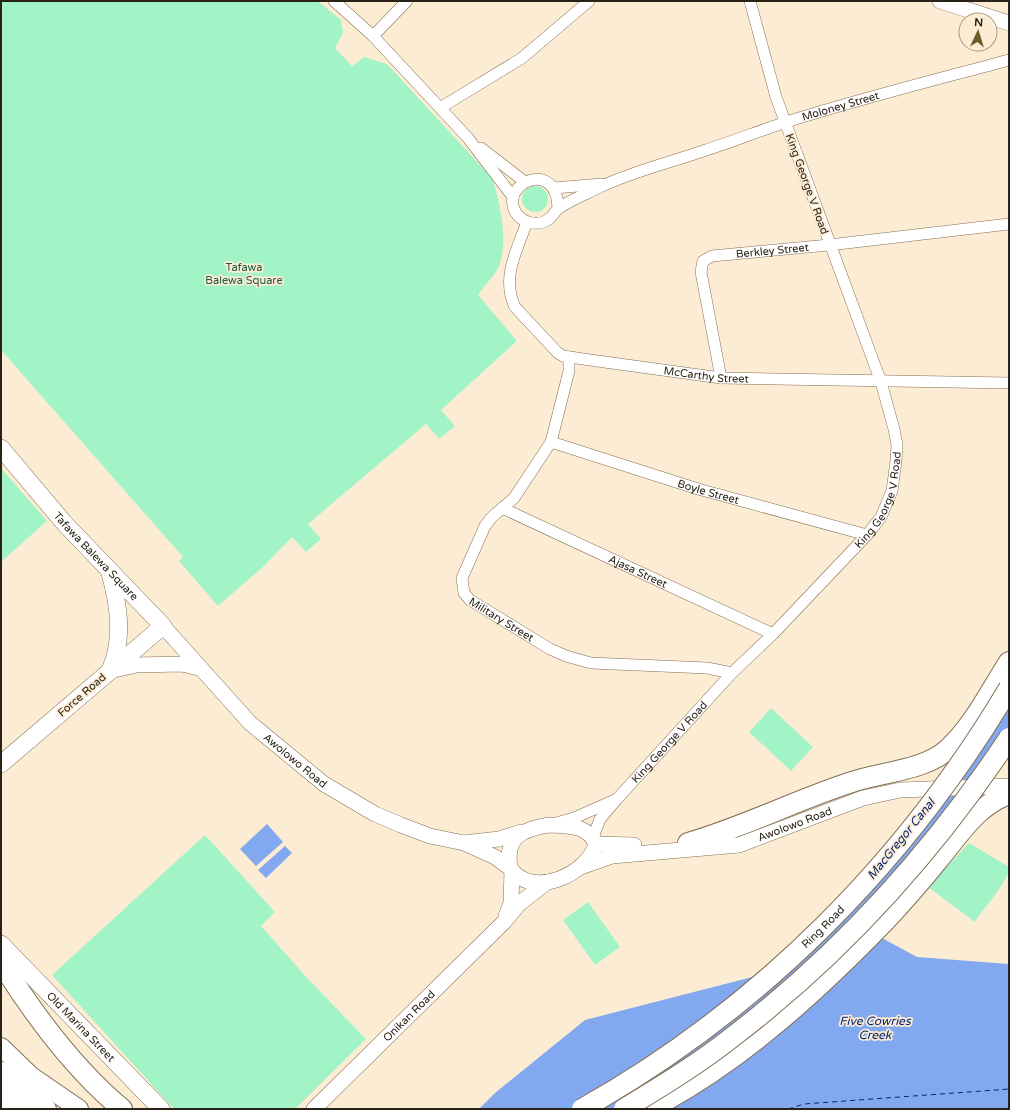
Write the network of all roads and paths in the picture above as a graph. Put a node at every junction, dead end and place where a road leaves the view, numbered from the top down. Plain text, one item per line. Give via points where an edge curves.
1 (334, 1) edge
2 (407, 1) edge
3 (589, 1) edge
4 (750, 1) edge
5 (940, 1) edge
6 (1009, 23) edge
7 (373, 36) junction
8 (1009, 60) edge
9 (440, 108) junction
10 (785, 123) junction
11 (468, 138) junction
12 (524, 182) junction
13 (607, 184) junction
14 (554, 188) junction
15 (513, 197) junction
16 (558, 208) junction
17 (527, 222) junction
18 (1009, 224) edge
19 (829, 245) junction
20 (568, 356) junction
21 (722, 378) junction
22 (881, 382) junction
23 (1009, 383) edge
24 (550, 442) junction
25 (1, 448) edge
26 (502, 508) junction
27 (867, 535) junction
28 (110, 573) junction
29 (163, 626) junction
30 (773, 634) junction
31 (1009, 662) edge
32 (199, 668) junction
33 (110, 671) junction
34 (732, 673) junction
35 (1009, 688) edge
36 (1009, 738) edge
37 (1, 764) edge
38 (998, 780) edge
39 (933, 783) junction
40 (1009, 786) edge
41 (1009, 794) edge
42 (617, 799) junction
43 (548, 825) junction
44 (523, 831) junction
45 (594, 840) junction
46 (464, 843) junction
47 (688, 843) junction
48 (581, 867) junction
49 (511, 870) junction
50 (547, 882) junction
51 (504, 922) junction
52 (1, 944) edge
53 (1, 962) edge
54 (1, 1047) edge
55 (1, 1072) edge
56 (1, 1090) edge
57 (1, 1105) edge
58 (6, 1109) edge
59 (24, 1109) edge
60 (46, 1109) edge
61 (79, 1109) edge
62 (122, 1109) edge
63 (161, 1109) edge
64 (314, 1109) edge
65 (582, 1109) edge
66 (624, 1109) edge
67 (650, 1109) edge

1 - 7 street
2 - 7 street
3 - 9 street via 522,58
4 - 10 street, King George V Road via 763,55
5 - 6 main road
7 - 9 street
8 - 10 street, Moloney Street
9 - 11 street
10 - 13 street, Moloney Street
10 - 19 street, King George V Road
11 - 12 street
11 - 15 street
12 - 14 street via 534,178 542,179
12 - 15 street
13 - 14 street, Moloney Street
13 - 16 street, Moloney Street
14 - 16 street
15 - 17 street via 516,212
16 - 17 street via 542,223
17 - 20 street, McCarthy Street via 510,270 510,297 515,307 558,353
18 - 19 street, Berkley Street
19 - 21 street, Berkley Street via 712,256 703,261 702,272
19 - 22 street, King George V Road
20 - 21 street, McCarthy Street
20 - 24 street, Military Street via 569,371
21 - 22 street, McCarthy Street
22 - 23 street, McCarthy Street
22 - 27 street, King George V Road via 897,445 895,475 881,517
24 - 26 street, Military Street via 514,498
24 - 27 street, Boyle Street via 698,489
25 - 28 main road, Tafawa Balewa Square
26 - 30 street, Ajasa Street
26 - 34 street, Military Street via 485,526 462,578 464,593 470,600 550,649 591,663 707,668
27 - 30 street, King George V Road
28 - 29 main road, Tafawa Balewa Square
28 - 33 main road via 120,621 119,646
29 - 32 main road, Awolowo Road
29 - 33 main road, Force Road
30 - 34 street, King George V Road
31 - 47 highway via 966,729 948,749 927,763 866,778 821,793 720,834
32 - 33 main road via 182,664 136,665
32 - 46 main road, Awolowo Road via 250,724 324,784 401,826 430,836
33 - 37 main road, Force Road
34 - 42 street, King George V Road
35 - 65 highway, Ring Road, bridge via 928,810 838,913 767,980 710,1026 667,1057
36 - 66 highway, bridge via 940,834 884,900 850,934 808,974 734,1036
38 - 39 main road, Awolowo Road, bridge
38 - 40 main road, Awolowo Road
39 - 47 main road, Awolowo Road via 882,784 851,792 749,831 720,839
39 - 48 main road, Awolowo Road via 863,798 739,845 612,856
41 - 67 highway via 985,806 972,817 887,919 777,1023 742,1052
42 - 43 street via 574,818
42 - 45 street, King George V Road via 600,819
43 - 44 main road
43 - 45 main road via 576,826
44 - 46 main road via 499,838
44 - 49 main road via 511,845
45 - 47 main road, Awolowo Road via 609,845
45 - 48 main road via 593,853
46 - 49 main road via 495,857
48 - 50 main road
49 - 50 main road via 521,878 533,882
49 - 51 main road via 511,903
50 - 51 main road, Onikan Road via 519,904
51 - 64 main road, Onikan Road
52 - 63 main road, Old Marina Street
53 - 62 highway via 71,1059
54 - 61 highway via 31,1076
55 - 60 highway
56 - 59 highway
57 - 58 highway

